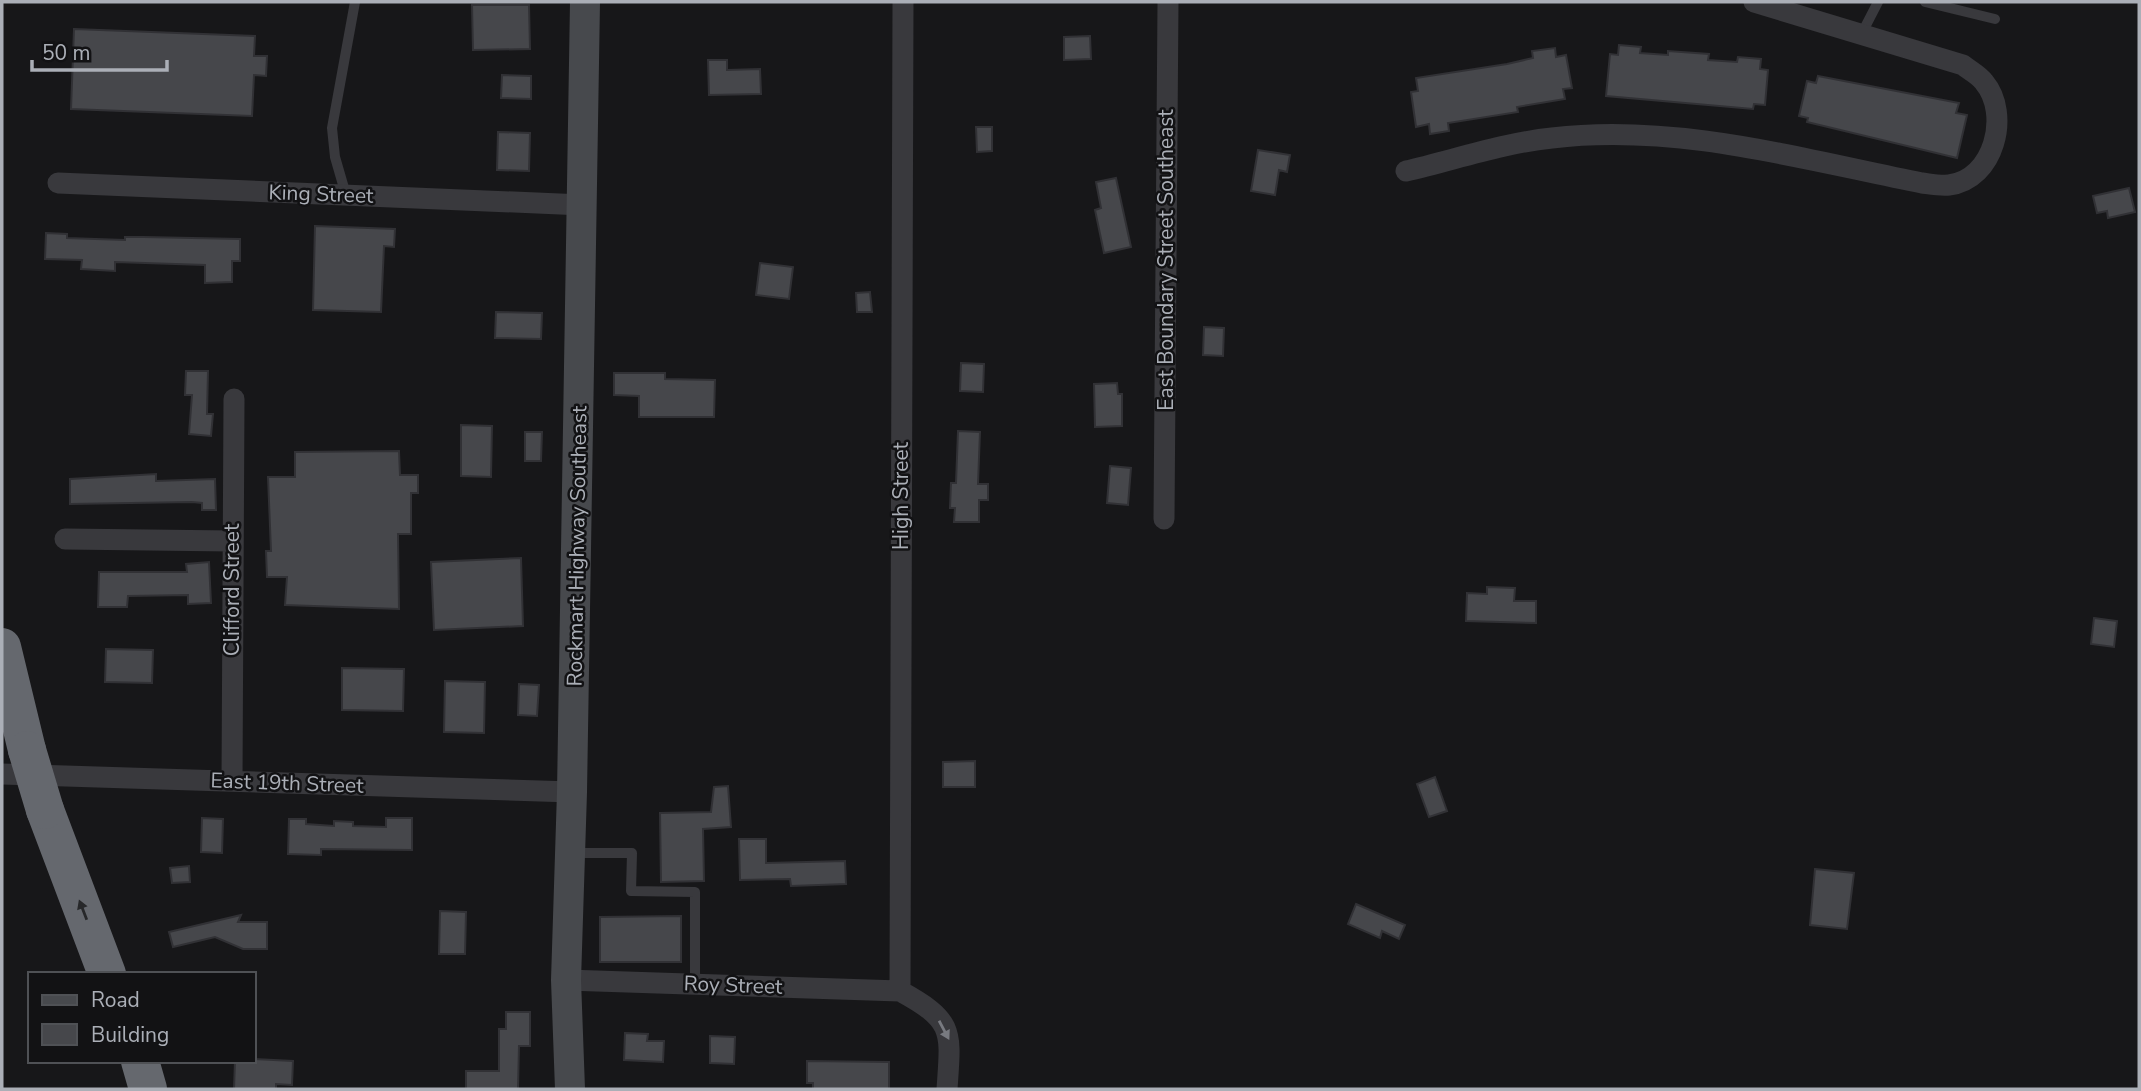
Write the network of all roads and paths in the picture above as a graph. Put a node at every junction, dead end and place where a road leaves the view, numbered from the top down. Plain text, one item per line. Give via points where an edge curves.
1 (355, 2) edge
2 (585, 2) edge
3 (903, 2) edge
4 (1168, 2) edge
5 (1754, 2) edge
6 (1878, 2) edge
7 (1925, 2) edge
8 (1995, 19) dead end
9 (1861, 36) junction
10 (1406, 172) dead end
11 (58, 183) dead end
12 (346, 195) junction
13 (583, 205) junction
14 (234, 399) dead end
15 (1164, 519) dead end
16 (65, 539) dead end
17 (232, 541) junction
18 (2, 646) edge
19 (14, 762) edge
20 (232, 780) junction
21 (572, 792) junction
22 (570, 853) junction
23 (106, 972) edge
24 (566, 980) junction
25 (695, 984) junction
26 (900, 991) junction
27 (569, 1089) edge
28 (947, 1089) edge

1 - 12 lane via 332,128
2 - 13 main road, Rockmart Highway Southeast
3 - 26 street, High Street
4 - 15 street, East Boundary Street Southeast
5 - 9 street
6 - 9 lane
7 - 8 lane
9 - 10 street via 1963,65 1984,81 1996,104 1995,134 1987,163 1969,178 1950,185 1922,183 1686,137 1612,134 1550,138
11 - 12 street, King Street
12 - 13 street, King Street
13 - 21 main road, Rockmart Highway Southeast
14 - 17 street, Clifford Street
16 - 17 street
17 - 20 street, Clifford Street
18 - 19 highway
19 - 20 street, East 19th Street
23 -> 19 highway, bridge via 45,810
20 - 21 street, East 19th Street
21 - 22 main road, Rockmart Highway Southeast
22 - 24 main road, Rockmart Highway Southeast
22 - 25 lane via 632,853 631,891 695,892
24 - 25 street, Roy Street
24 - 27 main road, Rockmart Highway Southeast
25 - 26 street, Roy Street
26 -> 28 street via 932,1008 950,1038

